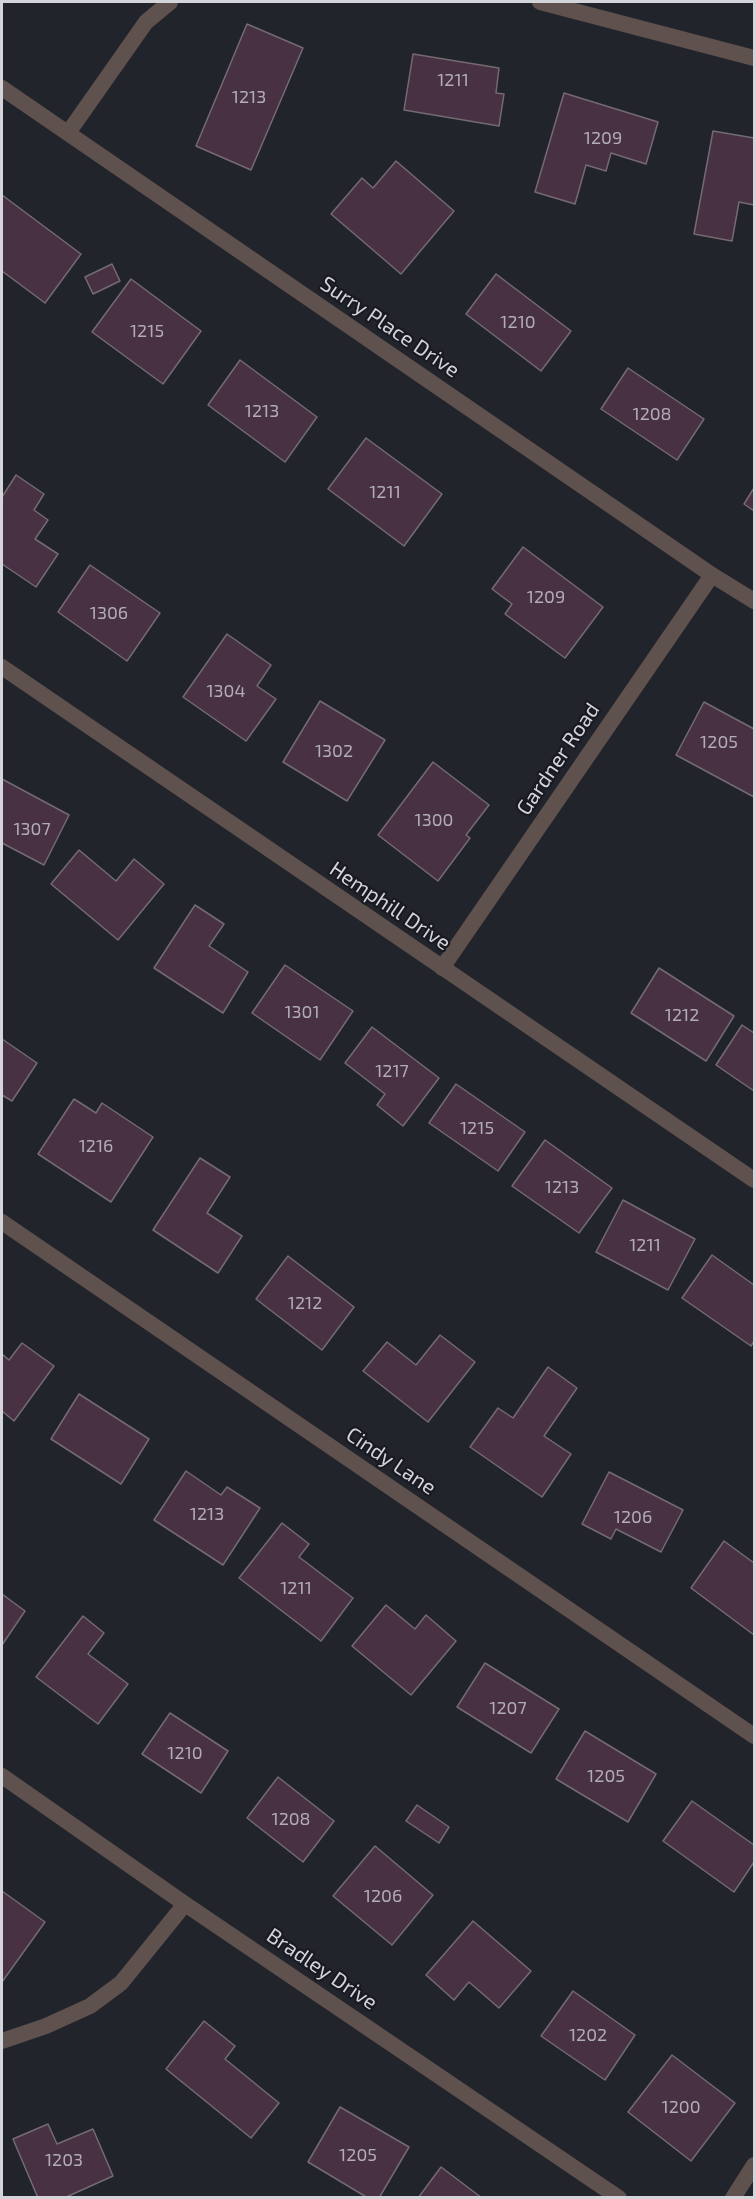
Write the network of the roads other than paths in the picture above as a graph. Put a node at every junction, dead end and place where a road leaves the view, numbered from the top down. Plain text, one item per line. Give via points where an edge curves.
1 (170, 2) edge
2 (540, 2) edge
3 (754, 58) edge
4 (2, 88) edge
5 (68, 133) junction
6 (712, 575) junction
7 (754, 601) edge
8 (2, 667) edge
9 (442, 968) junction
10 (754, 1180) edge
11 (2, 1222) edge
12 (754, 1736) edge
13 (2, 1776) edge
14 (184, 1904) junction
15 (2, 2041) edge
16 (754, 2166) edge
17 (619, 2198) edge
18 (733, 2198) edge

1 - 5 street via 146,22
2 - 3 street
4 - 5 street, Surry Place Drive
5 - 6 street, Surry Place Drive
6 - 7 street, Surry Place Drive
6 - 9 street, Gardner Road
8 - 9 street, Hemphill Drive
9 - 10 street, Hemphill Drive
11 - 12 street, Cindy Lane
13 - 14 street, Bradley Drive
14 - 15 street via 122,1983 90,2006
14 - 17 street, Bradley Drive
16 - 18 street

